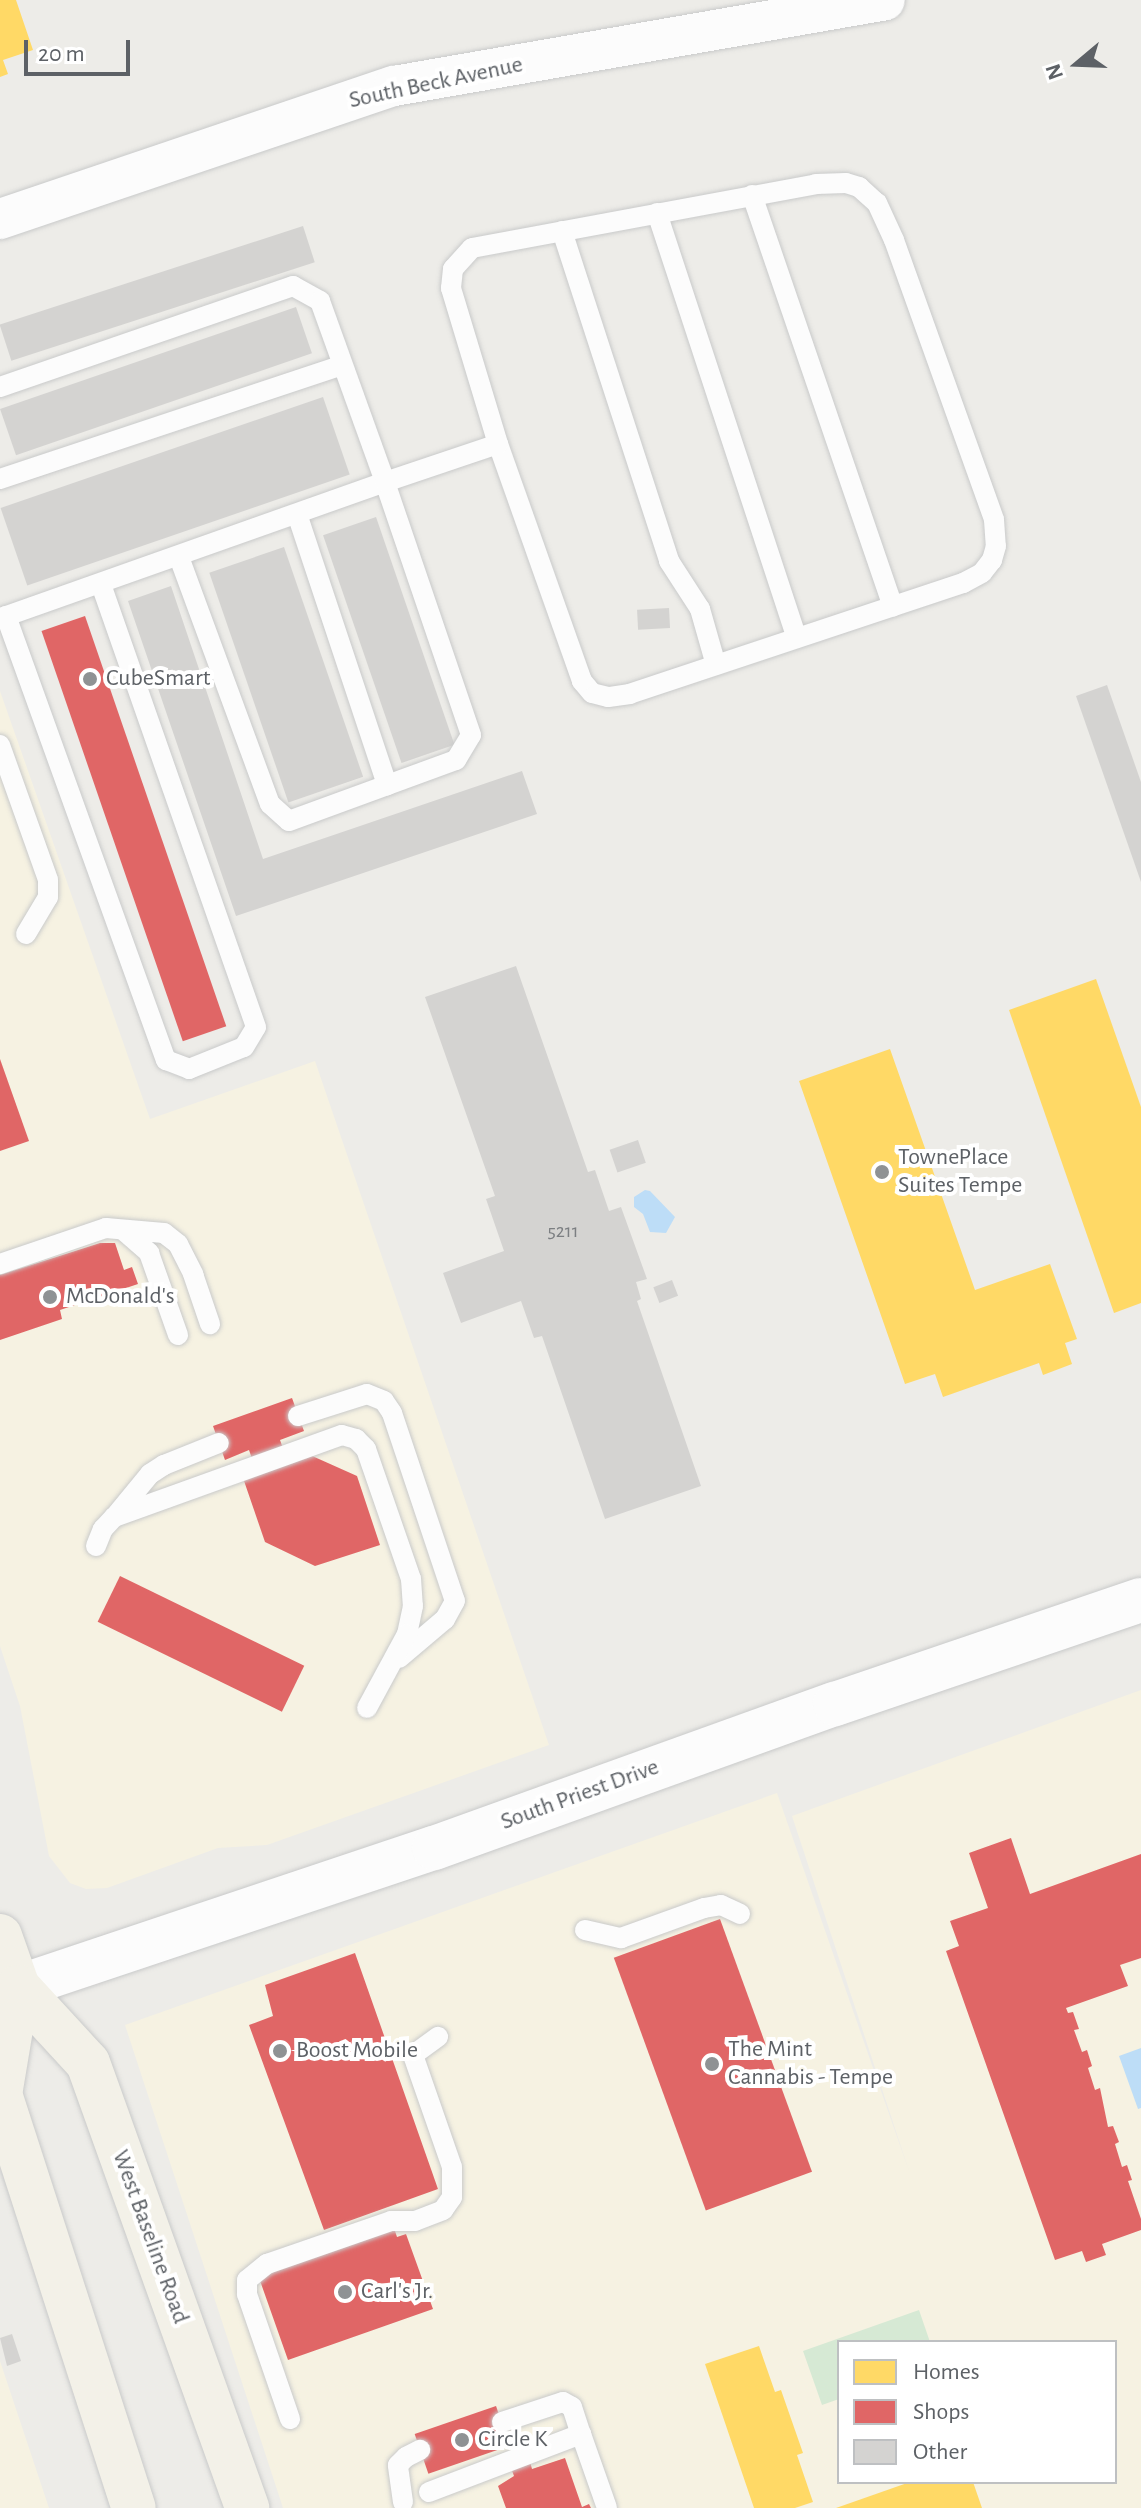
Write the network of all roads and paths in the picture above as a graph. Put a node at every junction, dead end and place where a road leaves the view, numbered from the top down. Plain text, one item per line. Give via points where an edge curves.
1 (885, 0) edge
2 (752, 195) junction
3 (657, 213) junction
4 (0, 219) edge
5 (562, 231) junction
6 (342, 365) junction
7 (0, 387) edge
8 (498, 444) junction
9 (0, 479) edge
10 (385, 482) junction
11 (297, 514) junction
12 (179, 557) junction
13 (101, 584) junction
14 (893, 606) junction
15 (3, 617) edge
16 (797, 638) junction
17 (716, 665) junction
18 (0, 745) edge
19 (387, 785) junction
20 (26, 934) dead end
21 (123, 1230) junction
22 (0, 1264) edge
23 (210, 1324) dead end
24 (178, 1335) dead end
25 (298, 1416) dead end
26 (219, 1443) dead end
27 (114, 1517) junction
28 (96, 1546) dead end
29 (1141, 1600) edge
30 (395, 1661) junction
31 (367, 1708) dead end
32 (740, 1914) dead end
33 (585, 1930) dead end
34 (0, 1936) edge
35 (18, 1987) junction
36 (438, 2037) dead end
37 (290, 2419) dead end
38 (502, 2422) dead end
39 (581, 2434) junction
40 (420, 2450) dead end
41 (429, 2492) dead end
42 (403, 2502) dead end
43 (134, 2508) edge
44 (247, 2508) edge
45 (607, 2508) edge

1 - 4 street, South Beck Avenue via 394,86
2 - 3 lane
2 - 14 lane
2 - 14 lane via 846,183 877,203 994,520 996,546 982,573
3 - 5 lane
3 - 16 lane
5 - 8 lane via 472,248 453,269 451,288
5 - 17 lane via 669,561 700,609
6 - 7 lane via 320,301 293,286
6 - 9 lane
6 - 10 lane
8 - 10 lane
8 - 17 lane via 582,681 592,693 630,694
10 - 11 lane
10 - 19 lane via 471,735 456,760
11 - 12 lane
11 - 19 lane
12 - 13 lane
12 - 19 lane via 270,804 289,821
13 - 15 lane
13 - 15 lane via 256,1027 244,1047 189,1069 166,1060
14 - 16 lane
16 - 17 lane
18 - 20 lane via 48,880 48,897
21 - 22 lane via 106,1228
21 - 23 lane via 164,1233 178,1244
21 - 24 lane via 149,1253
25 - 30 lane via 367,1394 384,1401 392,1413 455,1601 445,1619
26 - 27 lane via 157,1469
27 - 28 lane
27 - 30 lane via 342,1435 356,1439 366,1449 411,1579 413,1606
29 - 35 street, South Priest Drive via 394,1862
30 - 31 lane
32 - 33 lane via 721,1905 704,1908 621,1938
34 - 35 main road, West Baseline Road
35 - 43 main road, West Baseline Road via 0,2094
35 - 44 main road, West Baseline Road via 88,2063
36 - 37 lane via 413,2055 452,2167 452,2197 443,2210 415,2221 391,2221 267,2264 247,2280 247,2294
38 - 39 lane via 563,2402 572,2407
39 - 41 lane
39 - 45 lane
40 - 42 lane via 398,2465

